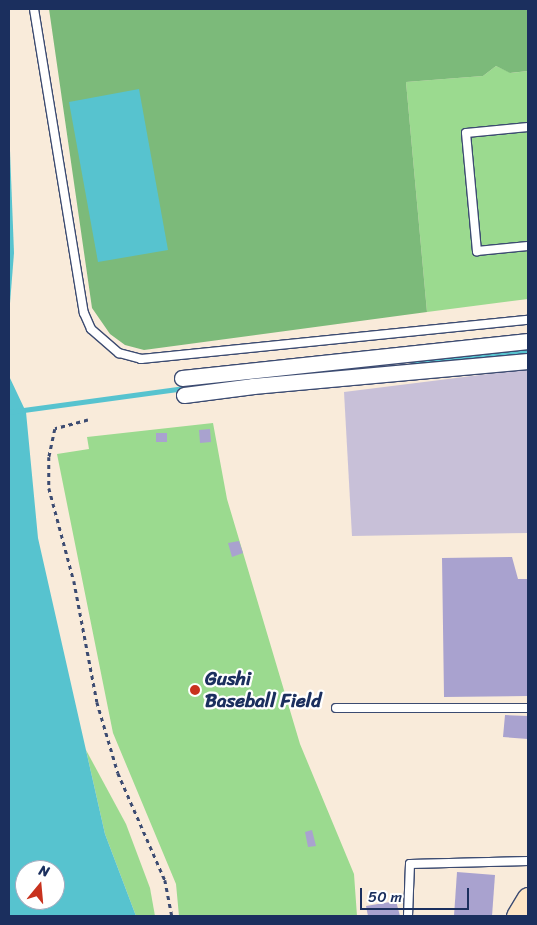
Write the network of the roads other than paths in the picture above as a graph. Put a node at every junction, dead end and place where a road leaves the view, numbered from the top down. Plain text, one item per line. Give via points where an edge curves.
1 (34, 9) edge
2 (528, 127) edge
3 (528, 246) edge
4 (528, 320) edge
5 (528, 340) edge
6 (528, 361) edge
7 (182, 378) dead end
8 (184, 395) dead end
9 (336, 708) dead end
10 (528, 708) edge
11 (528, 861) edge
12 (528, 898) edge
13 (408, 916) edge
14 (517, 916) edge

1 - 4 lane via 84,314 91,329 119,353 141,359
2 - 3 lane via 466,133 476,251
5 - 7 street
6 - 8 street
9 - 10 lane
11 - 13 lane via 410,864
12 - 14 street

